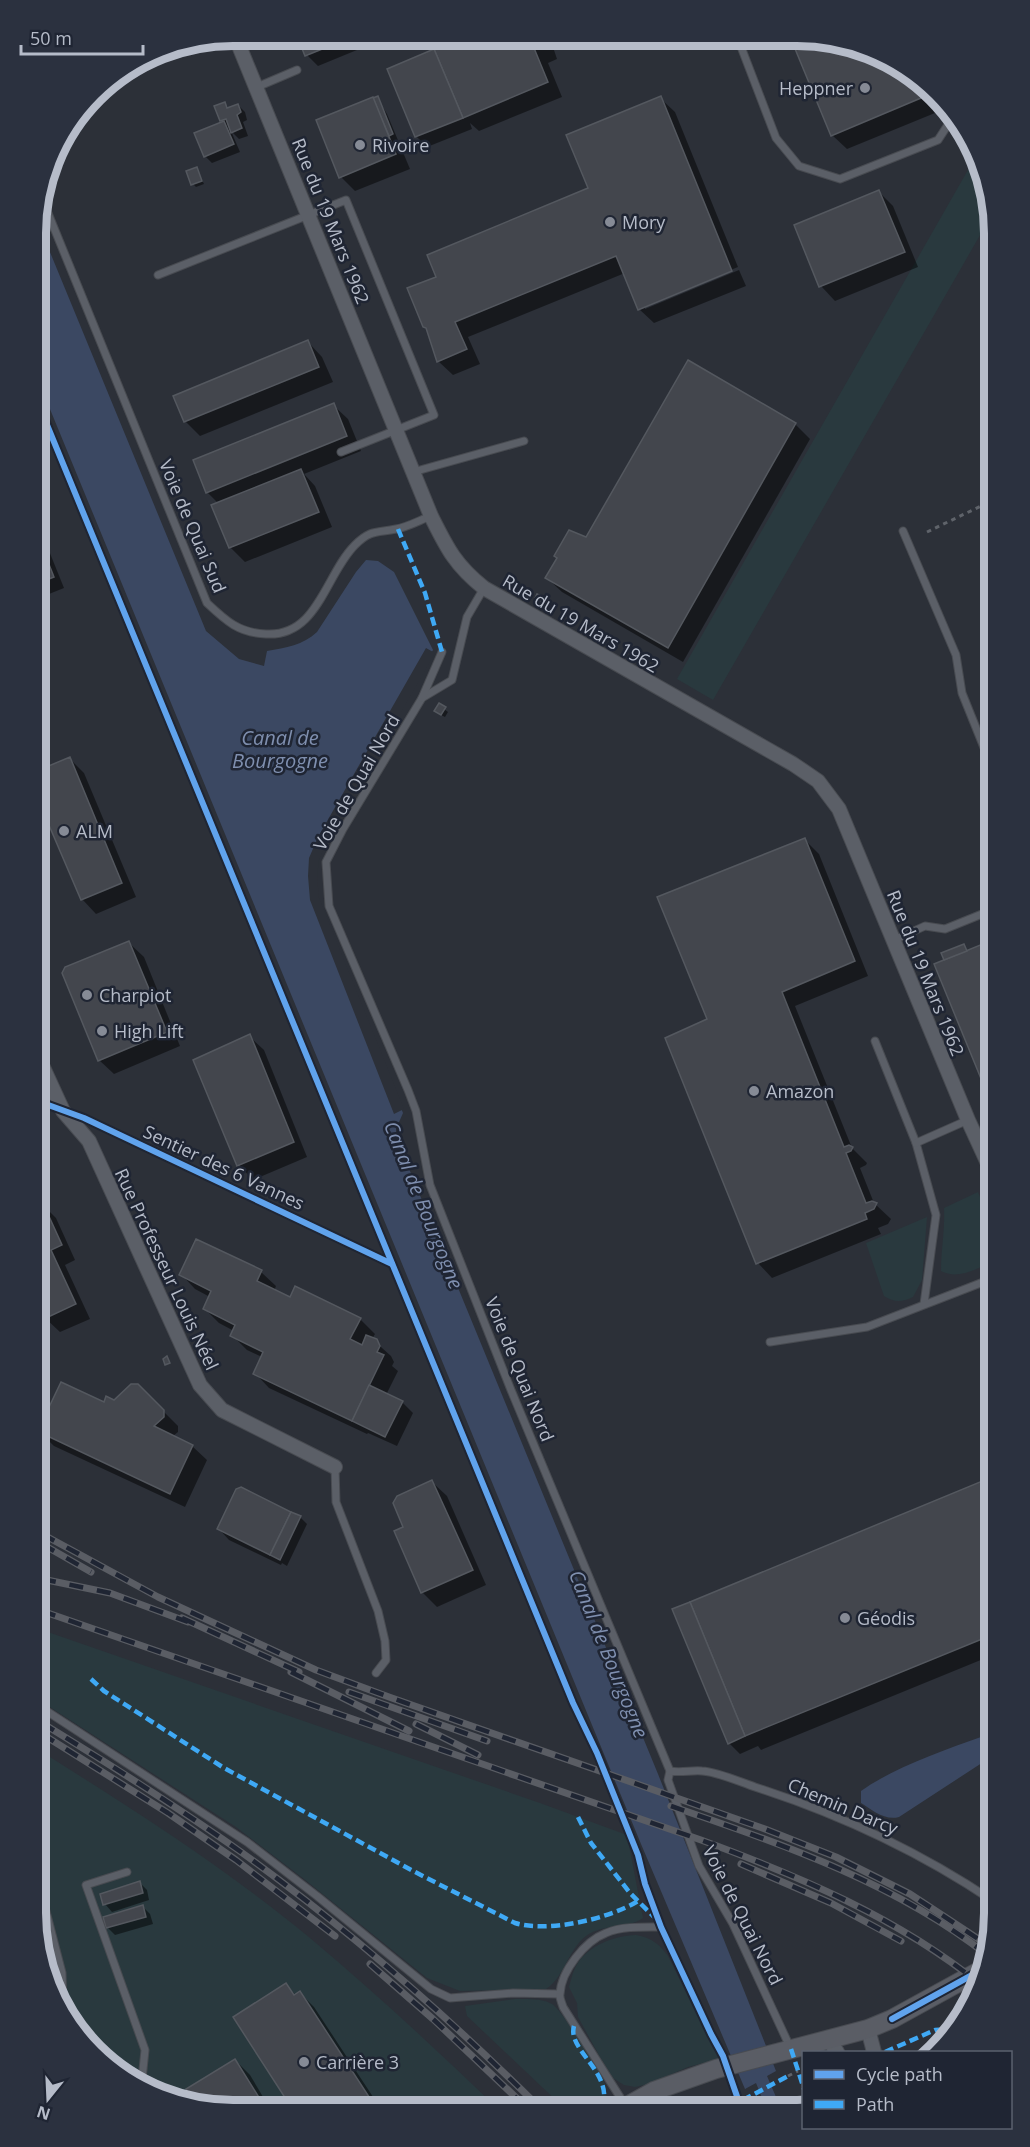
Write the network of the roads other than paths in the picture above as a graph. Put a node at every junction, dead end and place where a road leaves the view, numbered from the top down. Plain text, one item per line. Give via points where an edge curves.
1 (240, 46) edge
2 (741, 46) edge
3 (297, 69) dead end
4 (257, 87) junction
5 (948, 125) edge
6 (48, 213) edge
7 (309, 214) junction
8 (158, 275) dead end
9 (396, 430) junction
10 (524, 441) dead end
11 (341, 452) dead end
12 (413, 472) junction
13 (431, 516) junction
14 (903, 531) dead end
15 (484, 588) junction
16 (442, 652) dead end
17 (422, 698) junction
18 (984, 747) edge
19 (982, 914) dead end
20 (894, 940) junction
21 (875, 1041) dead end
22 (46, 1075) edge
23 (968, 1120) junction
24 (916, 1143) junction
25 (983, 1148) edge
26 (983, 1282) edge
27 (924, 1304) junction
28 (770, 1342) dead end
29 (335, 1467) joint
30 (376, 1673) dead end
31 (46, 1711) edge
32 (670, 1771) junction
33 (127, 1872) dead end
34 (983, 1895) edge
35 (46, 1912) edge
36 (661, 1927) dead end
37 (973, 1976) edge
38 (62, 1988) edge
39 (559, 1994) junction
40 (868, 2029) junction
41 (833, 2046) edge
42 (791, 2049) junction
43 (874, 2051) edge
44 (143, 2076) edge
45 (622, 2100) edge
46 (639, 2100) edge

1 - 4 street, Rue du 19 Mars 1962
2 - 5 lane via 776,138 799,166 840,178 938,140
3 - 4 lane
4 - 7 street, Rue du 19 Mars 1962
6 - 13 lane, Voie de Quai Sud via 207,603 229,623 252,634 279,635 300,625 355,545 373,532 398,529
7 - 8 lane
7 - 9 street, Rue du 19 Mars 1962
7 - 9 lane via 346,200 434,415
9 - 11 lane
9 - 12 street, Rue du 19 Mars 1962
10 - 12 lane
12 - 13 street, Rue du 19 Mars 1962
13 - 15 street, Rue du 19 Mars 1962 via 463,572
14 - 18 lane via 956,655 962,693
15 - 17 lane, Voie de Quai Nord via 466,617 452,680
15 - 20 street, Rue du 19 Mars 1962 via 818,781 839,809
16 - 17 lane, Voie de Quai Nord
17 - 32 lane, Voie de Quai Nord via 326,862 329,906 416,1111 430,1185
19 - 20 lane via 945,929 925,926
20 - 23 street, Rue du 19 Mars 1962
21 - 24 lane
22 - 29 street, Rue Professeur Louis Néel via 63,1111 89,1141 200,1385 222,1410
23 - 24 lane
23 - 25 street, Rue du 19 Mars 1962
24 - 27 lane via 936,1215
26 - 27 lane
27 - 28 lane via 867,1327
29 - 30 lane via 336,1502 385,1641 386,1660
31 - 39 lane via 248,1842 431,1989 450,1998
32 - 34 lane, Chemin Darcy via 703,1771 826,1812 890,1840
32 - 42 lane, Voie de Quai Nord via 668,1780 699,1866 733,1924
33 - 44 lane via 86,1885 146,2050
35 - 38 lane
36 - 39 lane via 606,1933 588,1944 573,1959
37 - 40 street
39 - 45 lane via 563,2007
40 - 41 street
40 - 43 street
41 - 42 street
42 - 46 street via 716,2069

